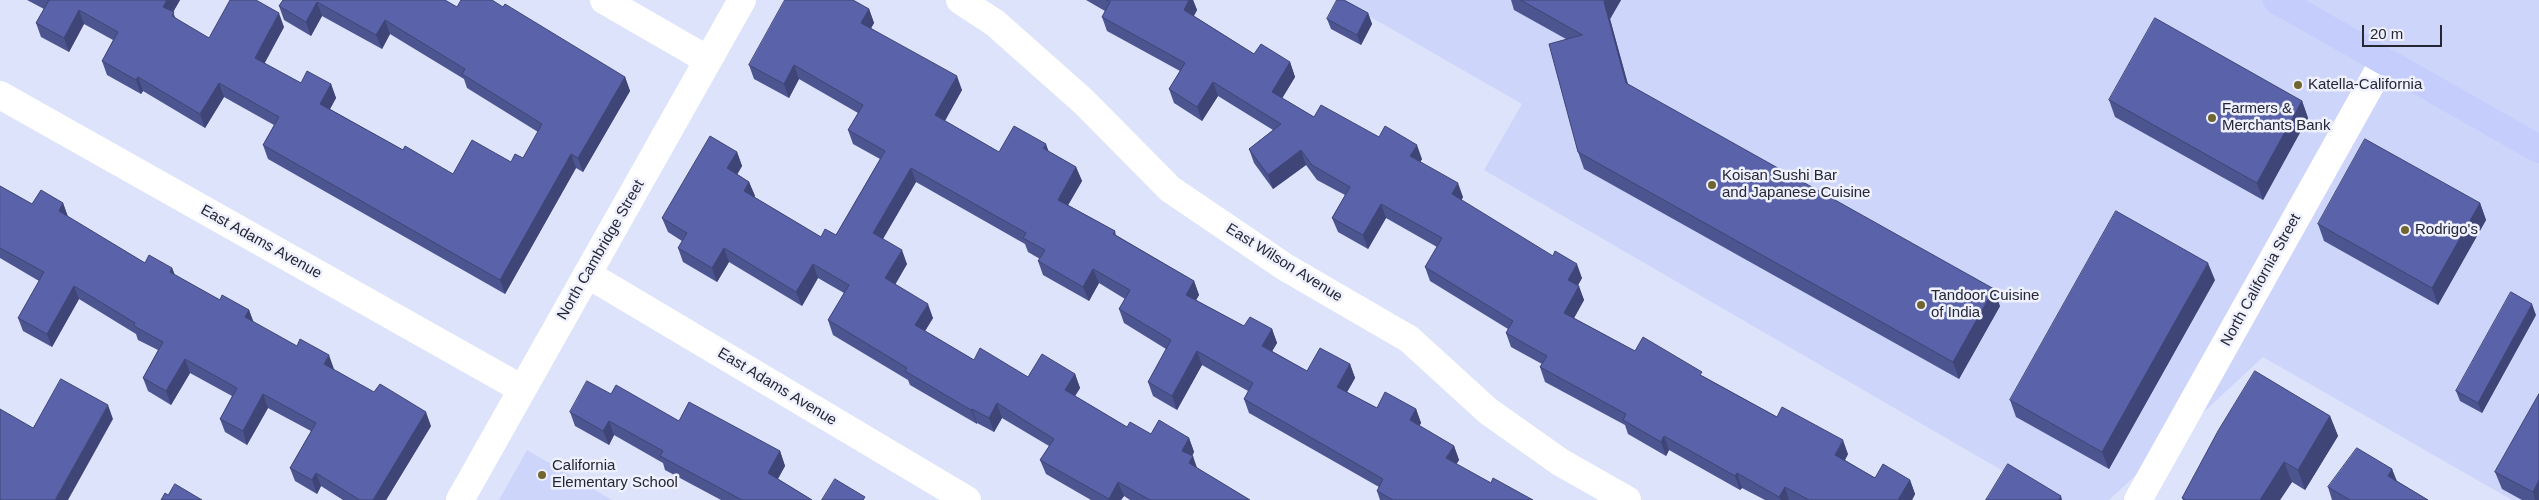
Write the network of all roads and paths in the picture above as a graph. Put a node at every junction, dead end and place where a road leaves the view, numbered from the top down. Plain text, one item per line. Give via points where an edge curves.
1 (604, 0) edge
2 (742, 0) edge
3 (960, 0) edge
4 (2277, 0) edge
5 (708, 60) junction
6 (2384, 61) junction
7 (0, 95) edge
8 (2539, 149) edge
9 (587, 274) junction
10 (522, 389) junction
11 (460, 500) edge
12 (967, 500) edge
13 (1627, 500) edge
14 (2138, 500) edge

1 - 5 street
2 - 5 street, North Cambridge Street
3 - 13 street, East Wilson Avenue via 995,23 1084,102 1170,189 1285,267 1409,339 1488,411 1560,462
4 - 6 main road
5 - 9 street, North Cambridge Street
6 - 8 main road
6 - 14 street, North California Street
7 - 10 street, East Adams Avenue
9 - 10 street, North Cambridge Street
9 - 12 street, East Adams Avenue
10 - 11 street, North Cambridge Street

